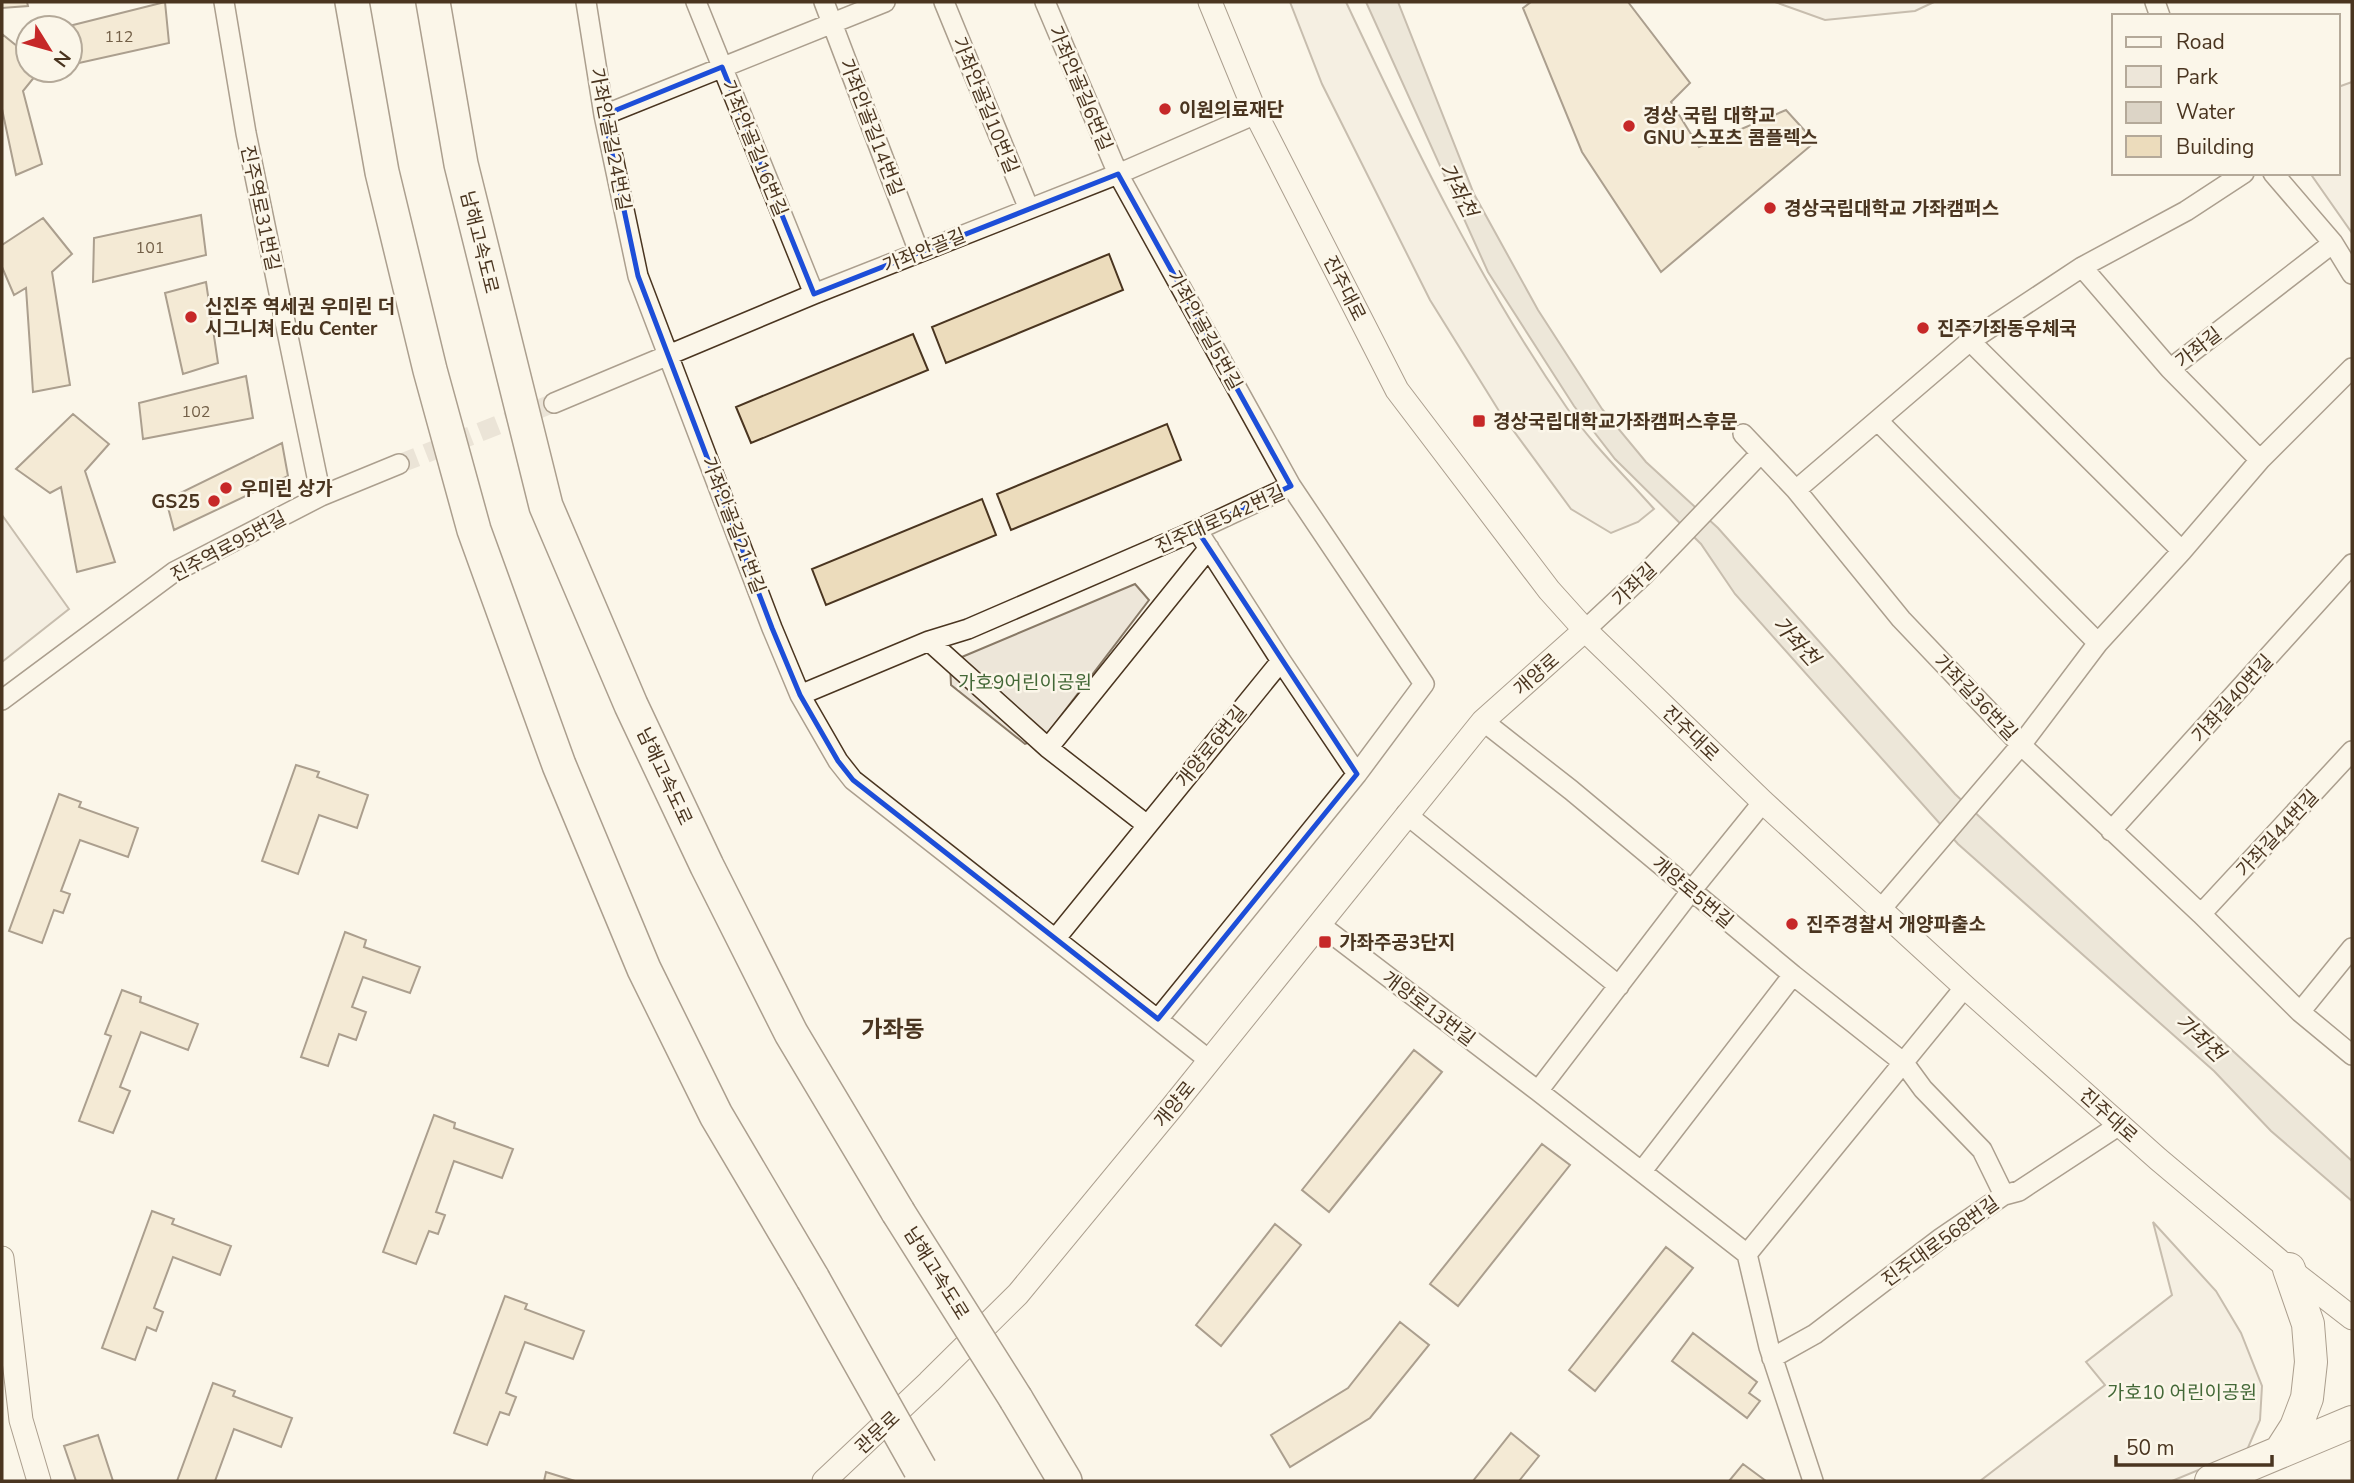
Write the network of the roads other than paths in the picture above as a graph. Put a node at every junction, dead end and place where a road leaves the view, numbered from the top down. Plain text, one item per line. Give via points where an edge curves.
1 (224, 2) edge
2 (352, 2) edge
3 (433, 2) edge
4 (586, 2) edge
5 (696, 2) edge
6 (824, 2) edge
7 (885, 2) edge
8 (943, 2) edge
9 (1045, 2) edge
10 (1210, 2) edge
11 (832, 23) junction
12 (722, 67) junction
13 (1256, 114) junction
14 (604, 115) junction
15 (1118, 174) junction
16 (2241, 175) edge
17 (2275, 175) edge
18 (1029, 209) junction
19 (2333, 243) junction
20 (919, 253) junction
21 (2082, 267) junction
22 (2352, 274) edge
23 (814, 294) junction
24 (1970, 341) junction
25 (670, 355) junction
26 (2352, 368) edge
27 (2170, 369) junction
28 (554, 403) tunnel mouth
29 (1878, 421) junction
30 (1743, 434) dead end
31 (1761, 453) junction
32 (2260, 460) junction
33 (399, 464) tunnel mouth
34 (1291, 486) junction
35 (1796, 490) junction
36 (321, 496) junction
37 (1197, 530) junction
38 (1209, 548) junction
39 (2182, 551) junction
40 (2352, 564) edge
41 (1586, 630) junction
42 (929, 641) junction
43 (2098, 643) junction
44 (1281, 661) junction
45 (800, 695) junction
46 (2, 700) edge
47 (1483, 721) junction
48 (2021, 745) junction
49 (1048, 748) junction
50 (2352, 751) edge
51 (1357, 774) junction
52 (1763, 802) junction
53 (1406, 814) junction
54 (1147, 825) junction
55 (2111, 831) junction
56 (1691, 891) junction
57 (1881, 909) junction
58 (2201, 914) junction
59 (1319, 924) junction
60 (1056, 938) junction
61 (2352, 948) edge
62 (1793, 975) junction
63 (1619, 986) junction
64 (1965, 987) junction
65 (2300, 1013) junction
66 (1158, 1018) junction
67 (2352, 1055) edge
68 (1209, 1060) junction
69 (1904, 1063) junction
70 (1538, 1091) junction
71 (2121, 1124) junction
72 (1642, 1171) junction
73 (2004, 1195) junction
74 (1747, 1254) junction
75 (2, 1258) edge
76 (2289, 1269) junction
77 (2352, 1318) edge
78 (1772, 1357) junction
79 (929, 1382) joint
80 (2352, 1422) edge
81 (2352, 1428) edge
82 (2263, 1473) edge
83 (923, 1475) edge
84 (39, 1481) edge
85 (824, 1481) edge
86 (1065, 1481) edge
87 (1813, 1481) edge
88 (2211, 1481) edge

1 - 36 street, 진주역로31번길 via 246,133
2 - 83 highway, bridge via 382,172 430,370 479,543 559,765 644,969 716,1115
3 - 86 highway, 남해고속도로, bridge via 461,164 546,506 631,705 791,1033
4 - 14 street, 가좌안골길24번길
5 - 12 street, 가좌안골길16번길
6 - 11 street, 가좌안골길14번길
7 - 11 street
8 - 18 street, 가좌안골길10번길
9 - 15 street, 가좌안골길6번길
10 - 13 street, 진주대로
11 - 12 street
11 - 20 street, 가좌안골길14번길
12 - 14 street
12 - 23 street, 가좌안골길16번길
13 - 15 street, 가좌안골길
13 - 41 street, 진주대로 via 1397,390 1549,590
14 - 25 street, 가좌안골길24번길 via 638,276
15 - 18 street, 가좌안골길
15 - 34 street, 가좌안골길5번길
16 - 21 street via 2186,211
17 - 19 street
18 - 20 street, 가좌안골길
19 - 22 street
19 - 27 street, 가좌길
20 - 23 street, 가좌안골길
21 - 24 street
21 - 27 street, 가좌길
23 - 25 street, 가좌안골길
24 - 29 street
24 - 39 street
25 - 28 street
25 - 45 street, 가좌안골길21번길
26 - 32 street, 가좌길36번길
27 - 32 street
29 - 35 street
29 - 43 street
30 - 31 street
31 - 35 street
31 - 41 street, 가좌길
32 - 39 street, 가좌길36번길
33 - 36 street, 진주역로95번길
34 - 37 street, 진주대로542번길
34 - 51 street, 진주대로542번길 via 1424,684
35 - 48 street, 가좌길36번길 via 1901,619
36 - 46 street, 진주역로95번길 via 174,572
37 - 38 street
37 - 42 street, 진주대로542번길 via 968,629
38 - 44 street
38 - 49 street, 진주대로542번길
39 - 43 street, 가좌길36번길
40 - 55 street, 가좌길40번길
41 - 47 street, 개양로
41 - 52 street, 진주대로
42 - 45 street, 진주대로542번길
42 - 49 street
43 - 48 street, 가좌길36번길
44 - 51 street
44 - 54 street, 개양로6번길
45 - 60 street via 853,780
47 - 53 street, 개양로
47 - 56 street, 개양로5번길
48 - 55 street
48 - 57 street
49 - 54 street
50 - 58 street, 가좌길44번길
51 - 66 street
52 - 56 street
52 - 57 street, 진주대로
53 - 59 street, 개양로
53 - 63 street
54 - 60 street, 개양로6번길
55 - 58 street
56 - 62 street, 개양로5번길
56 - 63 street
57 - 64 street, 진주대로
58 - 65 street
59 - 68 street, 개양로
59 - 70 street, 개양로13번길
60 - 66 street
61 - 65 street
62 - 69 street, 개양로5번길
62 - 72 street
63 - 70 street
64 - 69 street
64 - 71 street, 진주대로
65 - 67 street
66 - 68 street
68 - 79 street, 개양로 via 1018,1294
69 - 73 street, 진주대로568번길 via 1982,1150
69 - 74 street
70 - 72 street, 개양로13번길
71 - 73 street via 2019,1191
71 - 76 street, 진주대로
72 - 74 street, 개양로13번길
73 - 78 street, 진주대로568번길 via 1815,1334
74 - 78 street
75 - 84 street via 21,1420
76 - 77 street, 진주대로
76 - 82 highway via 2308,1324 2311,1362 2307,1398 2296,1427
78 - 87 street
79 - 85 street, 관문로
80 - 82 highway
81 - 82 highway
82 - 88 highway

